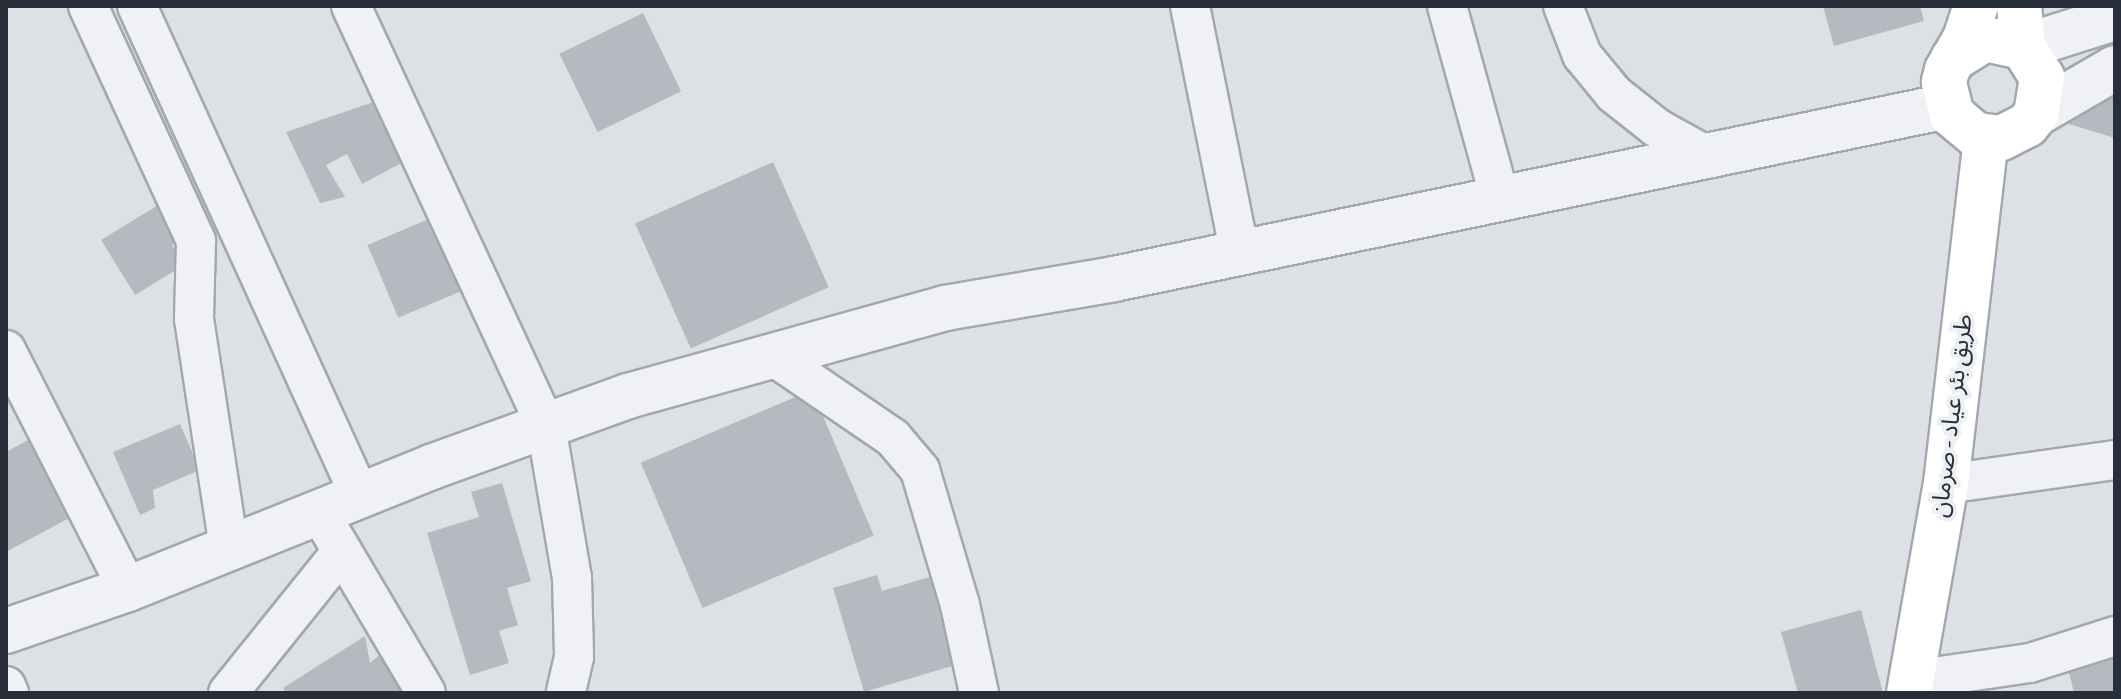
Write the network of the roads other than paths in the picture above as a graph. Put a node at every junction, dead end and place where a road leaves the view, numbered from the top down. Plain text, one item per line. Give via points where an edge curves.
1 (88, 6) edge
2 (137, 6) edge
3 (351, 6) edge
4 (1190, 6) edge
5 (1447, 6) edge
6 (1563, 6) edge
7 (1976, 6) edge
8 (2115, 18) edge
9 (2021, 27) edge
10 (1953, 59) junction
11 (2115, 68) edge
12 (1947, 106) junction
13 (2036, 114) junction
14 (1986, 137) junction
15 (1711, 158) junction
16 (1500, 199) junction
17 (1240, 253) junction
18 (6, 350) edge
19 (773, 356) junction
20 (546, 426) junction
21 (2115, 460) edge
22 (1946, 484) junction
23 (360, 496) junction
24 (319, 512) junction
25 (229, 548) junction
26 (342, 551) junction
27 (128, 589) junction
28 (6, 631) edge
29 (2115, 636) edge
30 (6, 686) edge
31 (1911, 686) edge
32 (9, 693) edge
33 (228, 693) edge
34 (426, 693) edge
35 (566, 693) edge
36 (979, 693) edge

1 - 25 street via 196,241 194,319
2 - 23 street
3 - 20 street
4 - 17 street
5 - 16 street
6 - 15 street via 1582,55 1614,94 1657,128
7 - 10 highway
8 - 9 street
9 - 10 highway via 1985,39
9 - 13 highway via 2042,77
10 - 12 highway via 1944,82
11 - 13 street
12 - 14 highway via 1966,130
12 - 15 street
13 - 14 highway via 2015,133
14 - 22 highway, طريق بئر عياد - صرمان
15 - 16 street
16 - 17 street
17 - 19 street via 945,308
18 - 27 street
19 - 20 street via 628,396
19 - 36 street via 908,451 920,470 960,605
20 - 23 street
20 - 35 street via 572,578 574,657
21 - 22 street
22 - 31 highway, طريق بئر عياد - صرمان
23 - 24 street
24 - 25 street
24 - 26 street
25 - 27 street
26 - 33 street
26 - 34 street
27 - 28 street
29 - 31 street via 2030,663
30 - 32 street

